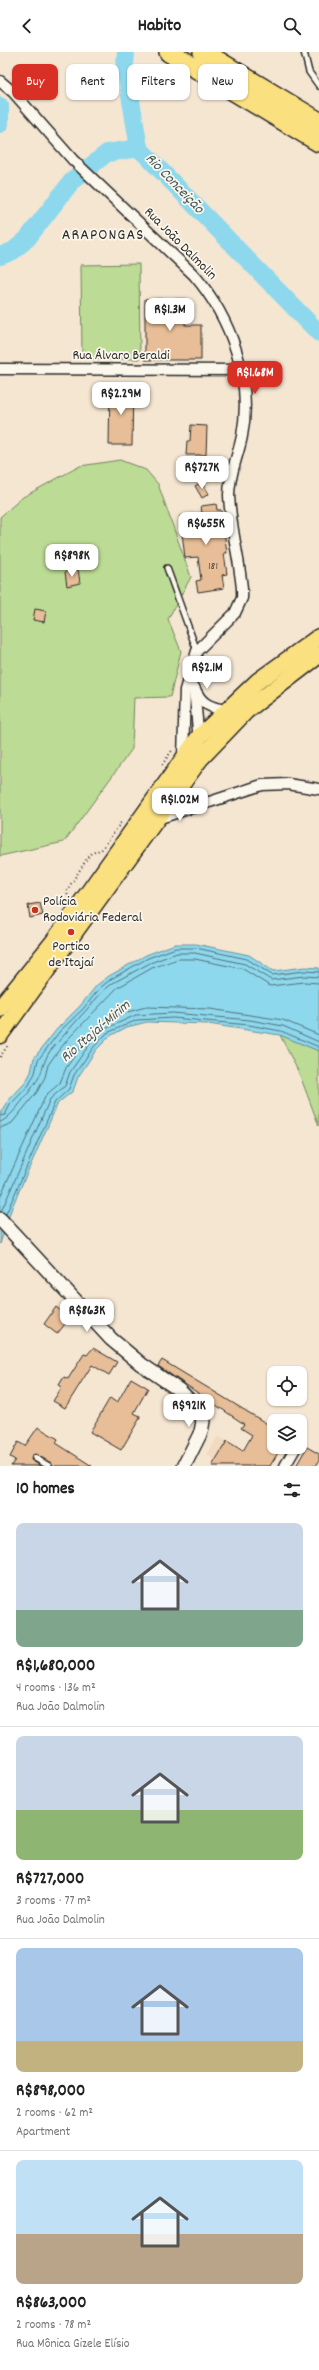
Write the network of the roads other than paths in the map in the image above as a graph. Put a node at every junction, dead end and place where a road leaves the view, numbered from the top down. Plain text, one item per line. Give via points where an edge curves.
1 (169, 52) edge
2 (304, 52) edge
3 (204, 53) edge
4 (198, 70) edge
5 (0, 81) edge
6 (319, 86) edge
7 (269, 92) junction
8 (244, 100) edge
9 (248, 100) edge
10 (319, 112) edge
11 (319, 122) edge
12 (319, 142) edge
13 (319, 154) edge
14 (0, 370) edge
15 (241, 370) junction
16 (167, 568) dead end
17 (319, 637) edge
18 (197, 651) junction
19 (319, 655) edge
20 (192, 667) junction
21 (194, 687) junction
22 (226, 710) junction
23 (199, 737) junction
24 (183, 758) junction
25 (200, 759) junction
26 (182, 781) junction
27 (319, 789) edge
28 (200, 804) junction
29 (153, 821) junction
30 (0, 1008) edge
31 (0, 1035) edge
32 (0, 1219) edge
33 (292, 1454) edge
34 (35, 1458) dead end
35 (49, 1466) edge
36 (184, 1466) edge
37 (284, 1466) edge

1 - 4 highway
2 - 6 lane via 309,72
3 - 7 highway
5 - 15 street, Rua João Dalmolin via 13,92 73,160 185,265 210,293 230,332
7 - 10 highway
7 - 11 highway
8 - 13 highway
9 - 12 highway
14 - 15 street, Rua Álvaro Beraldi
15 - 18 street, Rua João Dalmolin via 244,417 242,436 230,476 230,496 242,602 232,616
16 - 18 lane
17 - 22 main road via 258,681
18 - 20 street, Rua João Dalmolin
19 - 25 main road via 246,711
20 - 21 street, Rua João Dalmolin
20 - 24 street, Rua João Dalmolin via 184,690
21 - 22 street, Rua João Dalmolin via 205,704
21 - 23 street, Rua João Dalmolin
22 - 23 main road
23 - 24 main road
23 - 25 street, Rua João Dalmolin
24 - 30 main road via 54,941
25 - 26 main road
26 - 28 street via 188,799
26 - 29 main road
27 - 28 street via 274,783
28 - 29 street
29 - 31 main road
32 - 36 street via 111,1339 179,1390 199,1410 203,1421 201,1432
33 - 37 street
34 - 35 lane

